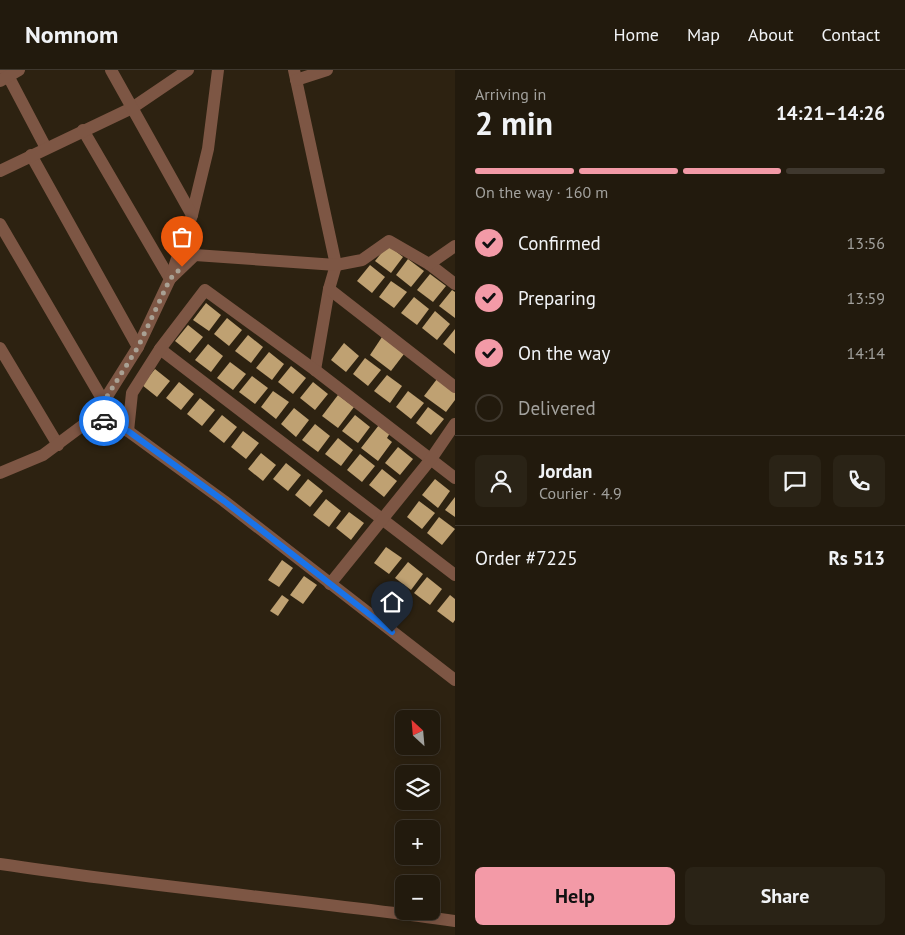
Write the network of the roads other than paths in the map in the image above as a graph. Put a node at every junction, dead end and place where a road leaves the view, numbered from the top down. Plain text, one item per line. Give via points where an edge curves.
1 (111, 70) edge
2 (188, 70) edge
3 (218, 70) edge
4 (327, 70) edge
5 (8, 74) edge
6 (295, 75) edge
7 (132, 108) junction
8 (84, 130) junction
9 (46, 148) junction
10 (31, 155) junction
11 (0, 171) edge
12 (192, 215) junction
13 (0, 224) edge
14 (455, 246) edge
15 (429, 264) junction
16 (336, 265) junction
17 (170, 279) junction
18 (455, 284) edge
19 (329, 289) junction
20 (138, 347) junction
21 (0, 348) edge
22 (160, 350) junction
23 (315, 370) junction
24 (455, 387) edge
25 (104, 402) junction
26 (94, 417) junction
27 (455, 424) edge
28 (128, 431) junction
29 (58, 445) junction
30 (431, 459) junction
31 (1, 470) edge
32 (455, 478) edge
33 (382, 518) junction
34 (455, 575) edge
35 (330, 584) junction
36 (455, 680) edge
37 (0, 864) edge
38 (455, 921) edge

1 - 7 street
2 - 7 street
3 - 12 street via 208,149
4 - 6 street
5 - 9 street
6 - 16 street
7 - 8 street
7 - 12 street
8 - 9 street
8 - 17 street
9 - 10 street
10 - 11 street
10 - 20 street
12 - 17 street
13 - 25 street
14 - 15 street
15 - 16 street via 389,241 362,260
15 - 18 street
16 - 17 street via 194,255
16 - 19 street
17 - 20 street
19 - 23 street
19 - 24 street
20 - 25 street
21 - 29 street
22 - 23 street via 205,290
22 - 28 street via 132,393
22 - 33 street
23 - 30 street
25 - 26 street
26 - 28 street
26 - 29 street
27 - 30 street
28 - 35 street
29 - 31 street via 42,455
30 - 32 street
30 - 33 street
33 - 34 street
33 - 35 street
35 - 36 street
37 - 38 street

